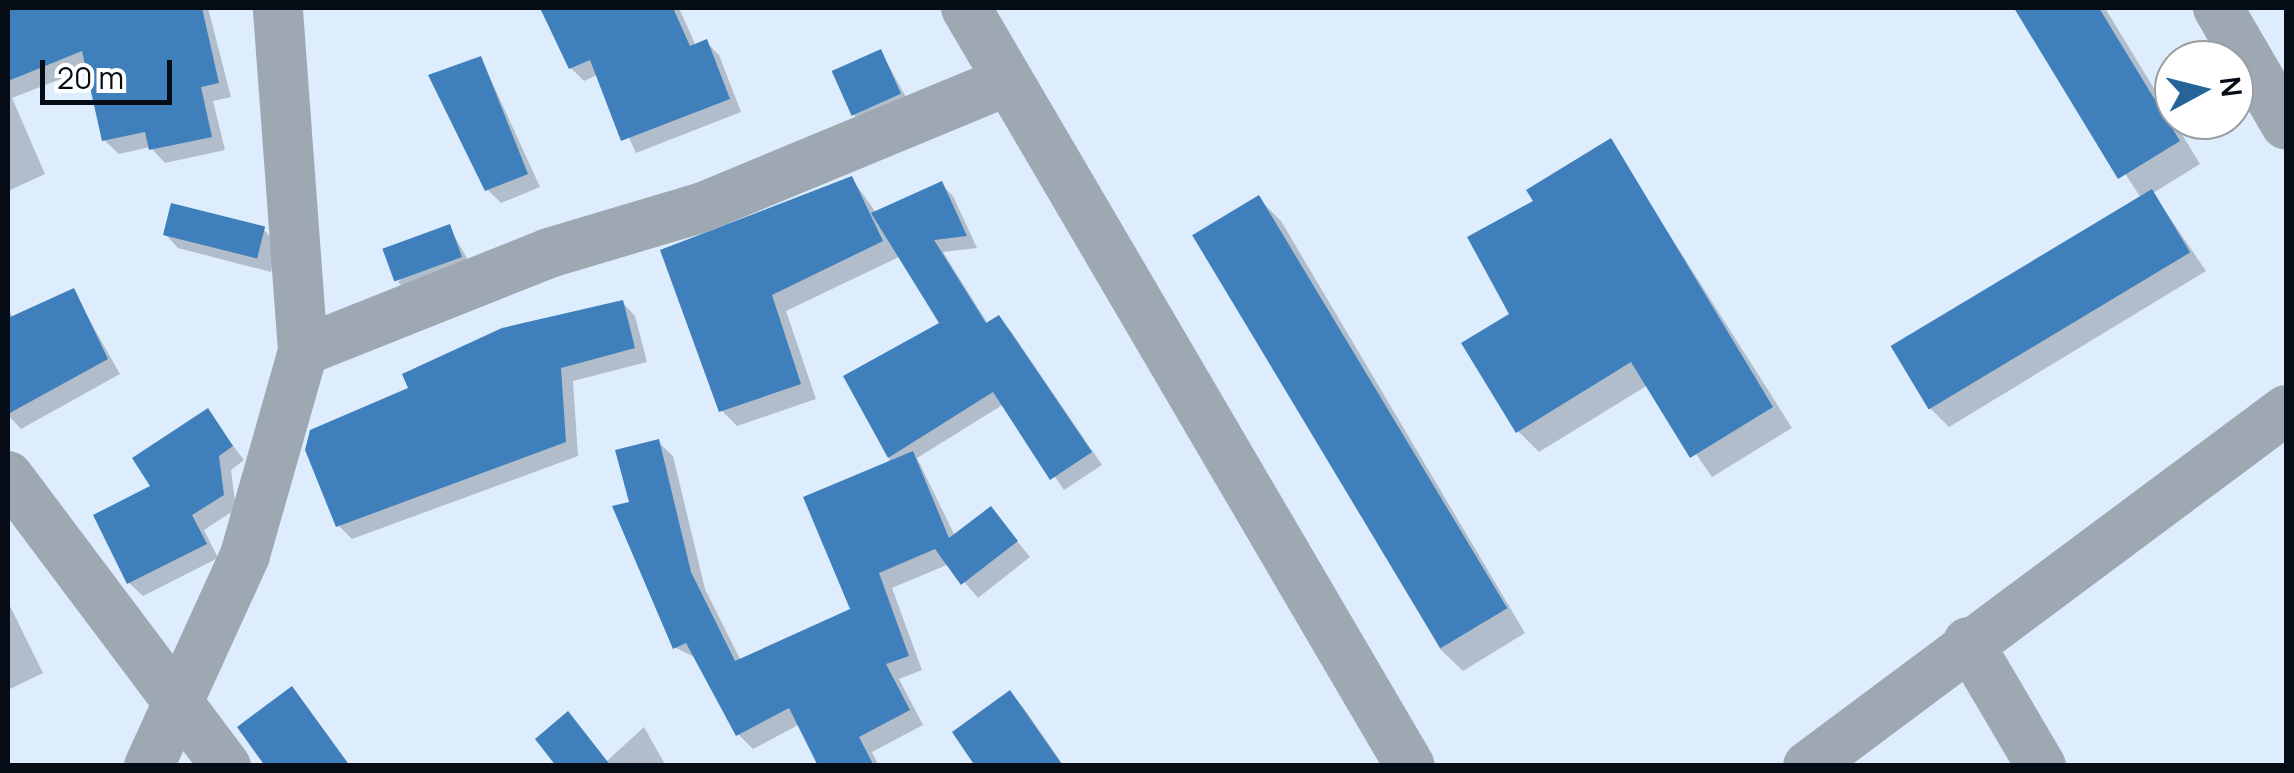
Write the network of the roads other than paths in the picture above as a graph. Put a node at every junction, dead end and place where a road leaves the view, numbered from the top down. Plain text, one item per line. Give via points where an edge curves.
1 (278, 8) edge
2 (966, 8) edge
3 (2218, 8) edge
4 (1008, 81) junction
5 (2286, 125) edge
6 (303, 351) junction
7 (2286, 410) edge
8 (8, 476) edge
9 (1968, 642) junction
10 (179, 710) junction
11 (149, 766) edge
12 (226, 766) edge
13 (1410, 766) edge
14 (1808, 766) edge
15 (2041, 766) edge

1 - 6 street
2 - 4 street
3 - 5 street
4 - 6 street via 703,207 549,254
4 - 13 street
6 - 10 street via 245,555
7 - 9 street
8 - 10 street
9 - 14 street
9 - 15 street
10 - 11 street
10 - 12 street

